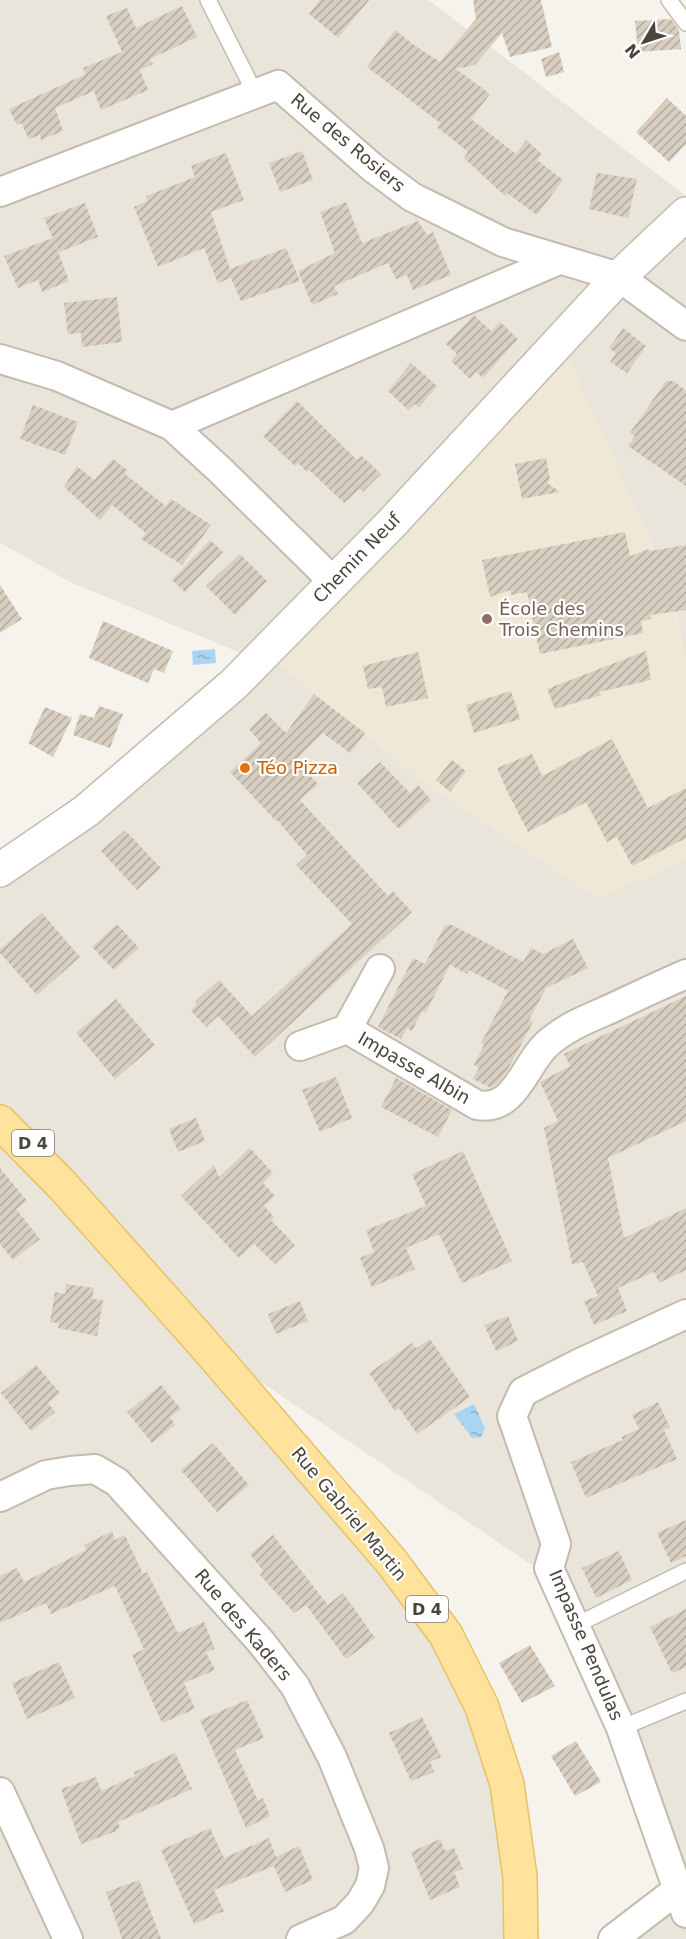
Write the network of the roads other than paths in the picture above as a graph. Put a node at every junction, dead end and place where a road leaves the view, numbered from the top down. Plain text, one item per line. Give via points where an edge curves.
1 (208, 0) edge
2 (669, 0) edge
3 (686, 23) edge
4 (255, 93) junction
5 (0, 192) edge
6 (686, 214) edge
7 (559, 260) junction
8 (619, 277) junction
9 (686, 326) edge
10 (0, 359) edge
11 (172, 426) junction
12 (334, 582) junction
13 (0, 870) edge
14 (380, 969) dead end
15 (686, 974) edge
16 (347, 1029) junction
17 (300, 1046) dead end
18 (0, 1101) edge
19 (0, 1122) edge
20 (63, 1186) junction
21 (686, 1314) edge
22 (0, 1497) edge
23 (686, 1571) edge
24 (576, 1625) junction
25 (686, 1701) edge
26 (621, 1728) junction
27 (0, 1792) edge
28 (681, 1902) edge
29 (68, 1939) edge
30 (301, 1939) edge
31 (521, 1939) edge
32 (613, 1939) edge

1 - 4 lane
2 - 3 lane
4 - 5 street, Rue des Rosiers
4 - 7 street, Rue des Rosiers via 278,85 412,197 503,242
6 - 8 street, Chemin Neuf
7 - 8 street, Rue des Rosiers
7 - 11 street
8 - 9 street
8 - 12 street, Chemin Neuf
10 - 11 street via 57,376
11 - 12 street
12 - 13 street, Chemin Neuf via 225,692 87,811
14 - 16 street, Impasse Albin
15 - 16 street, Impasse Albin via 562,1032 539,1053 508,1097 493,1106 477,1105
16 - 17 street, Impasse Albin
18 - 20 main road, Rue Gabriel Martin / D 4
19 - 20 main road, Rue Gabriel Martin / D 4
20 - 31 main road, Rue Gabriel Martin / D 4 via 391,1561 446,1635 482,1707 507,1784 520,1877
21 - 24 street, Impasse Pendulas via 523,1392 512,1416 556,1544 549,1568
22 - 30 street, Rue des Kaders via 46,1475 70,1471 95,1469 117,1482 261,1642 295,1686 332,1757 374,1868 365,1895 344,1920
23 - 24 lane
24 - 26 street, Impasse Pendulas
25 - 26 lane
26 - 28 street, Impasse Pendulas
27 - 29 street
28 - 32 street, Impasse Pendulas

